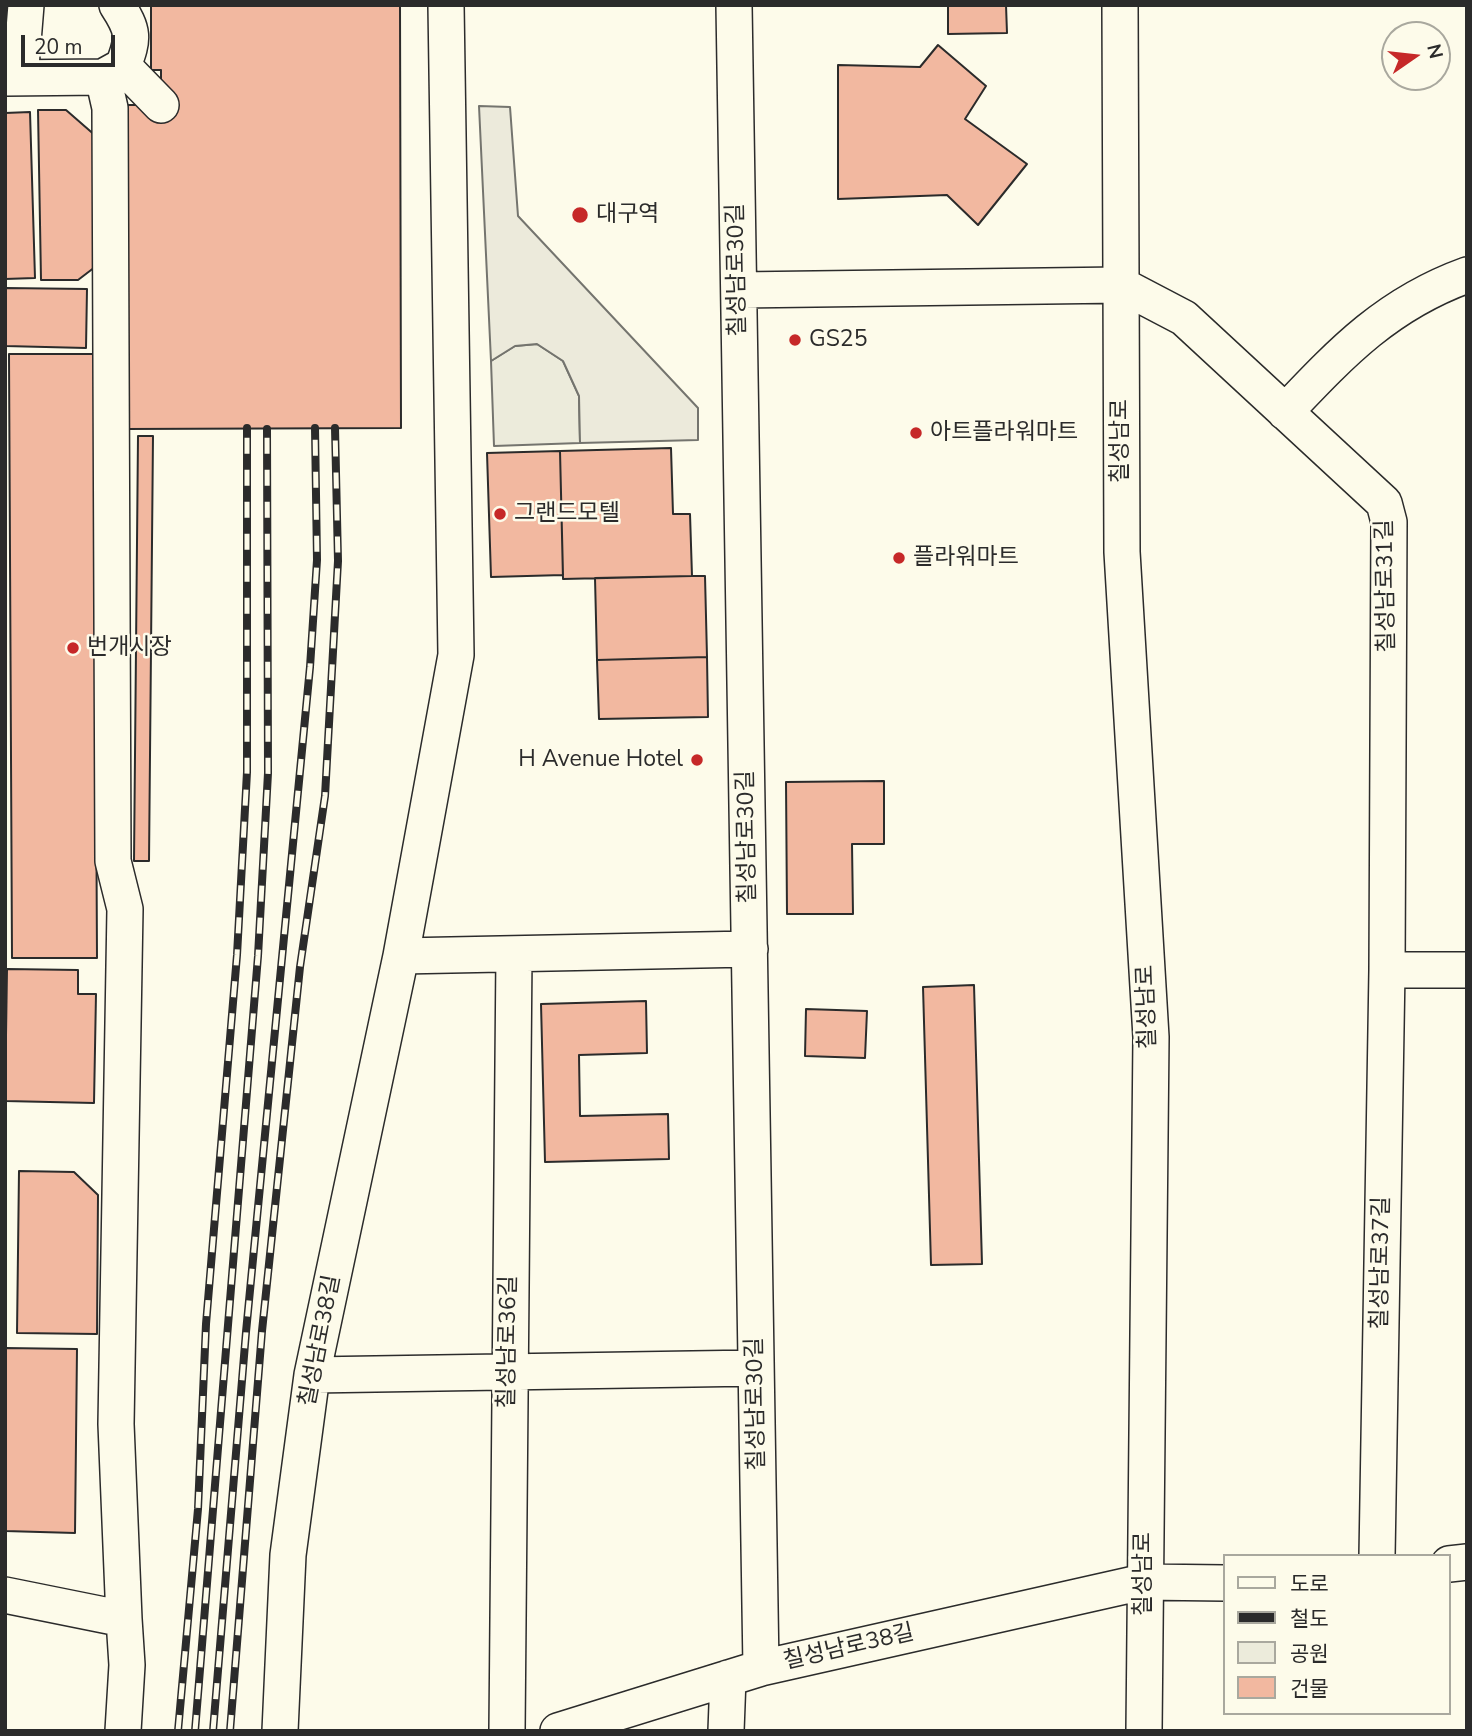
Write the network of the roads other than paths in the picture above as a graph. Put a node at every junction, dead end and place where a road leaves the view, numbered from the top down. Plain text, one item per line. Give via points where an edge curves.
1 (117, 5) edge
2 (446, 5) edge
3 (734, 5) edge
4 (1120, 5) edge
5 (18, 24) edge
6 (113, 71) junction
7 (13, 78) edge
8 (161, 105) dead end
9 (1467, 275) edge
10 (1121, 285) junction
11 (739, 290) junction
12 (1285, 412) junction
13 (750, 949) junction
14 (514, 954) junction
15 (401, 956) junction
16 (1387, 970) junction
17 (1467, 970) edge
18 (756, 1368) junction
19 (509, 1372) junction
20 (312, 1375) junction
21 (1377, 1554) edge
22 (1143, 1582) junction
23 (1224, 1584) edge
24 (5, 1595) edge
25 (124, 1619) junction
26 (761, 1668) junction
27 (728, 1678) junction
28 (123, 1731) edge
29 (280, 1731) edge
30 (507, 1731) edge
31 (558, 1731) edge
32 (726, 1731) edge
33 (1144, 1731) edge

1 - 6 street via 133,41
2 - 15 street, 칠성남로38길 via 456,655
3 - 11 street, 칠성남로30길
4 - 10 street, 칠성남로
5 - 7 street
6 - 7 street
6 - 8 street
6 - 25 street via 113,861 125,909 116,1424
9 - 12 street via 1404,303 1360,335
10 - 11 street
10 - 12 street, 칠성남로31길 via 1184,318
10 - 22 street, 칠성남로 via 1122,552 1151,1037
11 - 13 street, 칠성남로30길
12 - 16 street, 칠성남로31길 via 1384,503 1390,522
13 - 14 street
13 - 18 street, 칠성남로30길
14 - 15 street
14 - 19 street, 칠성남로36길
15 - 20 street, 칠성남로38길
16 - 17 street
16 - 21 street, 칠성남로37길
18 - 19 street
18 - 26 street, 칠성남로30길
19 - 20 street
19 - 30 street, 칠성남로36길
20 - 29 street, 칠성남로38길 via 288,1555
22 - 23 street
22 - 26 street, 칠성남로38길
22 - 33 street, 칠성남로
24 - 25 street
25 - 28 street
26 - 27 street, 칠성남로38길
27 - 31 street, 칠성남로38길
27 - 32 street

